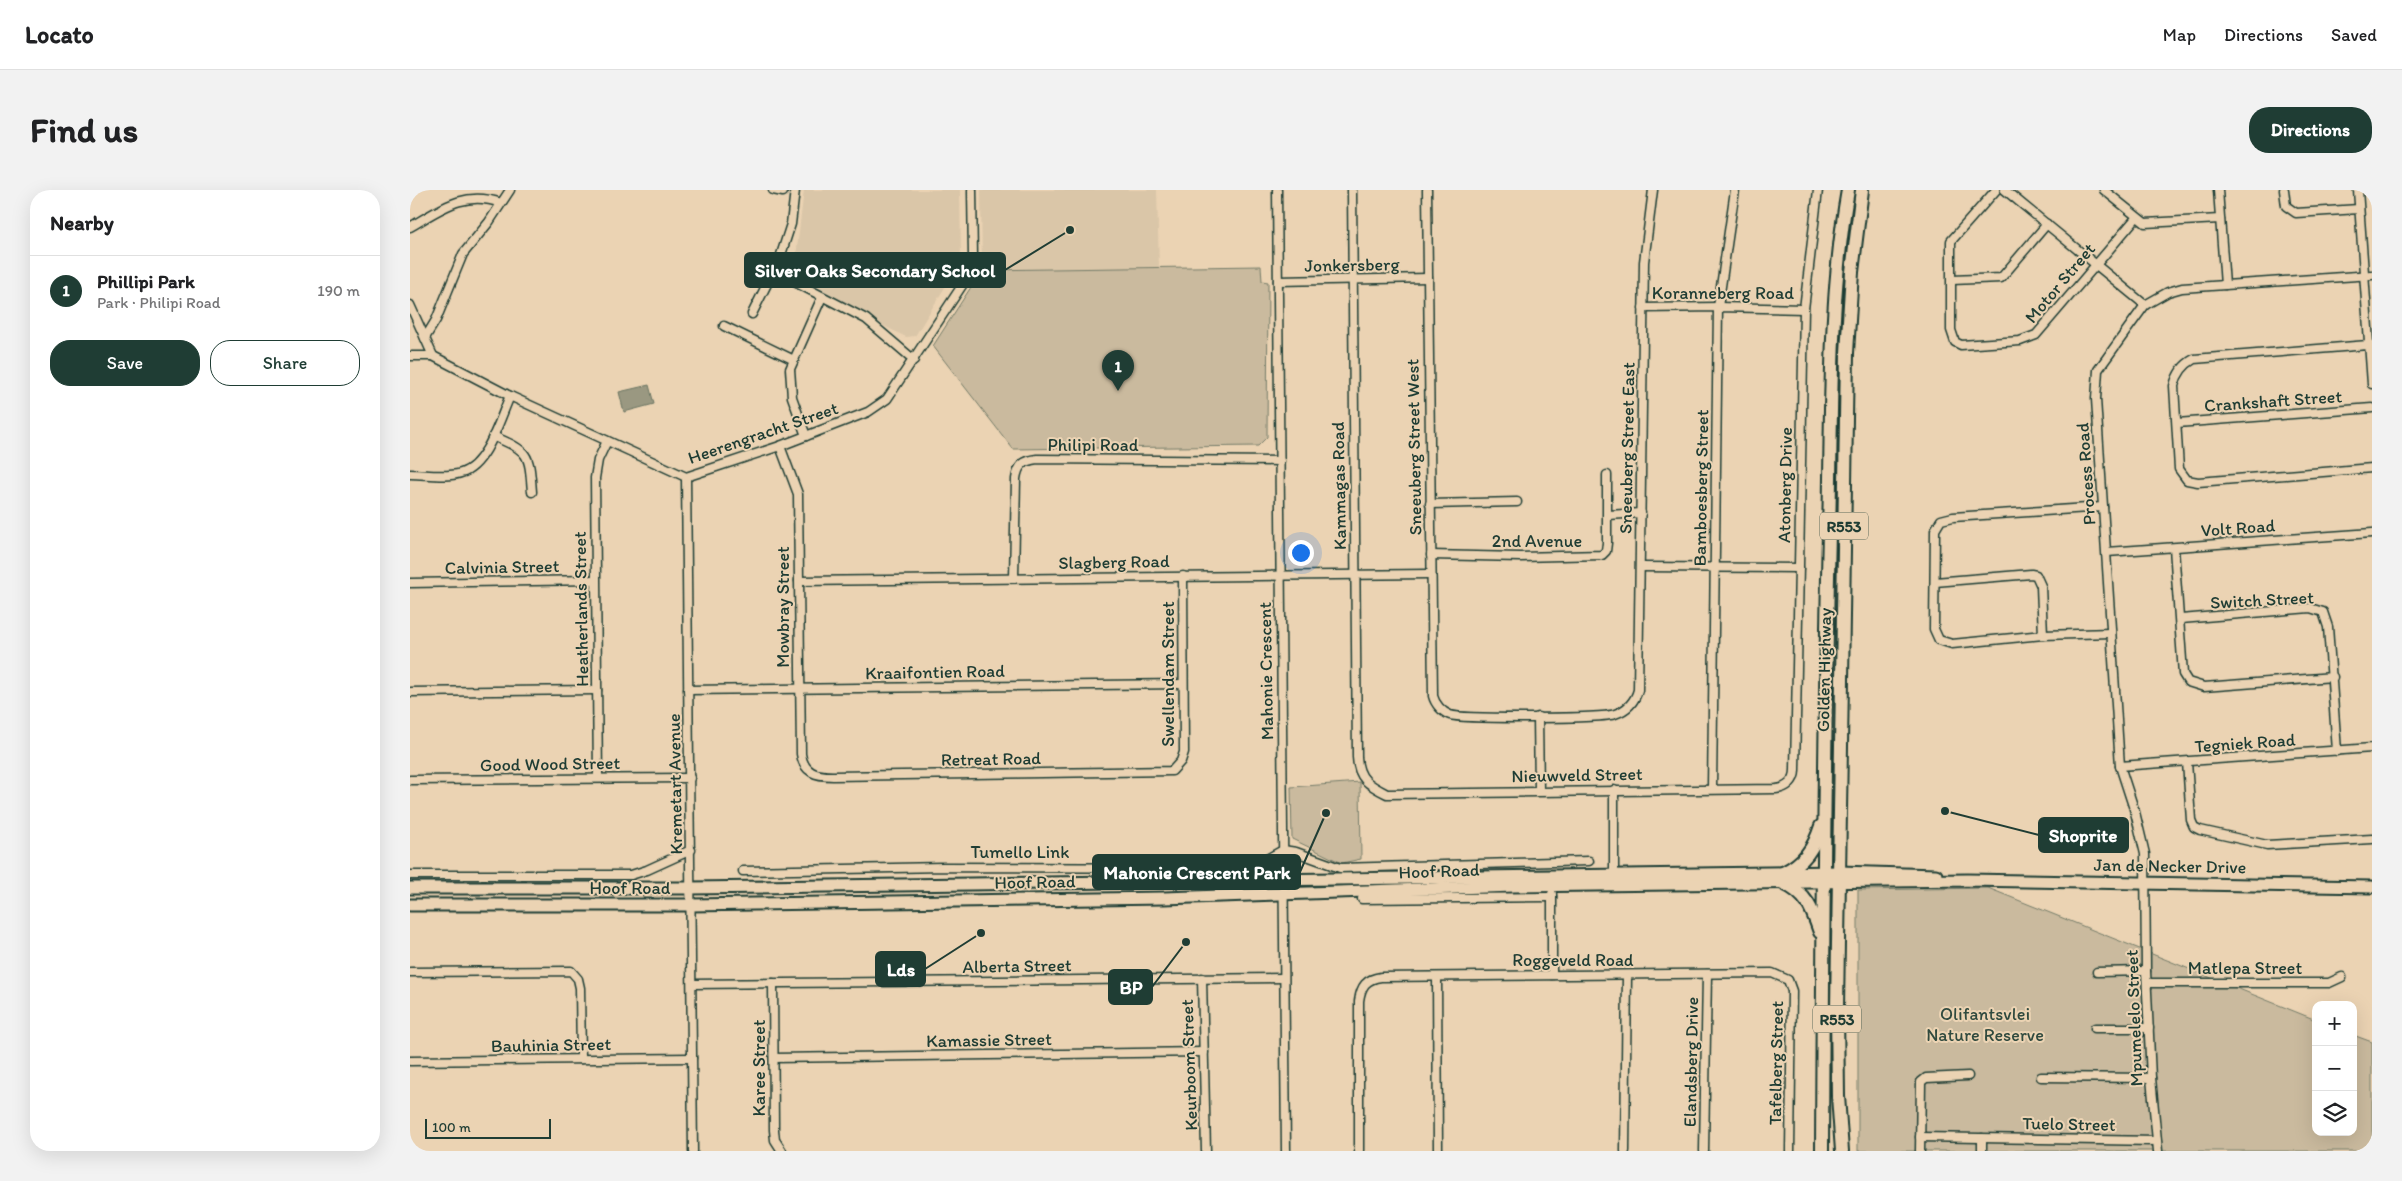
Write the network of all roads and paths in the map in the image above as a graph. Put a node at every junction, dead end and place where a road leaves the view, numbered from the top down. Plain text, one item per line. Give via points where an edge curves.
1 (510, 190) edge
2 (773, 190) edge
3 (795, 190) edge
4 (972, 190) edge
5 (1277, 190) edge
6 (1352, 190) edge
7 (1427, 190) edge
8 (1653, 190) edge
9 (1735, 190) edge
10 (1818, 190) edge
11 (1848, 190) edge
12 (1862, 190) edge
13 (1996, 190) edge
14 (2005, 190) edge
15 (2104, 190) edge
16 (2218, 190) edge
17 (2284, 190) edge
18 (2358, 190) edge
19 (783, 192) dead end
20 (501, 203) junction
21 (2359, 209) junction
22 (2136, 218) junction
23 (2220, 219) junction
24 (2047, 224) junction
25 (410, 227) edge
26 (2095, 264) junction
27 (785, 276) junction
28 (2368, 276) edge
29 (1428, 278) junction
30 (1353, 280) junction
31 (1952, 280) junction
32 (1278, 281) junction
33 (2225, 285) junction
34 (822, 297) junction
35 (410, 305) edge
36 (2145, 305) junction
37 (1718, 306) junction
38 (1643, 308) junction
39 (1804, 309) junction
40 (752, 314) dead end
41 (724, 326) dead end
42 (425, 338) junction
43 (2368, 345) junction
44 (410, 356) edge
45 (432, 356) junction
46 (794, 360) junction
47 (914, 360) junction
48 (2372, 384) edge
49 (510, 396) junction
50 (2372, 408) edge
51 (2177, 423) junction
52 (493, 436) junction
53 (806, 436) junction
54 (606, 441) junction
55 (780, 446) junction
56 (1280, 461) junction
57 (2372, 468) edge
58 (410, 474) edge
59 (1607, 475) dead end
60 (686, 477) junction
61 (532, 492) dead end
62 (1517, 502) dead end
63 (1430, 504) junction
64 (2102, 507) junction
65 (1641, 514) junction
66 (1608, 515) junction
67 (2372, 533) edge
68 (2174, 548) junction
69 (2107, 552) junction
70 (1431, 555) junction
71 (1641, 566) junction
72 (1714, 567) junction
73 (1798, 568) junction
74 (1355, 574) junction
75 (1430, 574) junction
76 (1280, 575) junction
77 (1183, 576) junction
78 (1014, 578) junction
79 (595, 580) junction
80 (799, 581) junction
81 (1936, 582) junction
82 (410, 583) edge
83 (2181, 619) junction
84 (2110, 633) junction
85 (2044, 635) junction
86 (2333, 677) junction
87 (1183, 684) junction
88 (798, 689) junction
89 (597, 690) junction
90 (688, 690) junction
91 (410, 692) edge
92 (1538, 717) junction
93 (2372, 748) edge
94 (2338, 751) junction
95 (2187, 762) junction
96 (2120, 766) junction
97 (1175, 768) joint
98 (807, 771) joint
99 (598, 778) junction
100 (690, 778) junction
101 (410, 780) edge
102 (1364, 780) joint
103 (1792, 781) joint
104 (1712, 788) junction
105 (1539, 790) junction
106 (1614, 790) junction
107 (1824, 816) junction
108 (2372, 839) edge
109 (691, 850) junction
110 (1283, 850) junction
111 (1589, 861) dead end
112 (743, 871) dead end
113 (410, 875) edge
114 (1825, 877) junction
115 (1840, 877) junction
116 (1783, 878) junction
117 (1614, 879) junction
118 (1283, 880) junction
119 (2146, 883) junction
120 (1552, 886) junction
121 (2372, 887) edge
122 (410, 888) edge
123 (690, 888) junction
124 (1283, 895) junction
125 (1362, 899) dead end
126 (410, 905) edge
127 (691, 905) junction
128 (1822, 942) junction
129 (2146, 971) junction
130 (410, 972) edge
131 (2097, 972) dead end
132 (1707, 974) junction
133 (1552, 975) junction
134 (1627, 975) junction
135 (1437, 977) junction
136 (1784, 977) joint
137 (2342, 977) dead end
138 (1202, 978) junction
139 (1284, 978) junction
140 (773, 983) junction
141 (2148, 983) junction
142 (692, 984) junction
143 (2095, 1028) dead end
144 (2149, 1028) junction
145 (1204, 1052) junction
146 (692, 1058) junction
147 (774, 1058) junction
148 (582, 1059) junction
149 (410, 1061) edge
150 (1968, 1076) dead end
151 (2041, 1077) dead end
152 (2151, 1078) junction
153 (1920, 1137) junction
154 (1982, 1138) junction
155 (2156, 1141) junction
156 (693, 1151) edge
157 (782, 1151) edge
158 (1206, 1151) edge
159 (1286, 1151) edge
160 (1358, 1151) edge
161 (1438, 1151) edge
162 (1625, 1151) edge
163 (1704, 1151) edge
164 (1790, 1151) edge
165 (1822, 1151) edge
166 (1842, 1151) edge
167 (1920, 1151) edge
168 (1982, 1151) edge
169 (2158, 1151) edge

1 - 20 street
2 - 19 street
3 - 27 street via 792,224 778,264
4 - 47 street, Heerengracht Street via 971,270
5 - 32 street, Mahonie Crescent
6 - 30 street, Kammagas Road
7 - 29 street, Sneeuberg Street West
8 - 38 street, Sneeuberg Street East via 1644,262
9 - 37 street, Bamboesberg Street
10 - 39 street, Atonberg Drive
11 - 107 main road, Golden Highway / R553 via 1832,366
12 - 115 main road, Golden Highway / R553 via 1847,353 1840,673
13 - 31 street, Motor Street via 1951,241
14 - 24 street
15 - 22 street
16 - 23 street
17 - 21 street via 2286,206 2296,213
18 - 21 street
20 - 25 street via 483,197 465,198
20 - 42 street via 463,254 436,320
21 - 28 street
22 - 23 street via 2150,224
22 - 26 street, Motor Street
23 - 33 street
24 - 26 street
24 - 31 street via 2001,278
26 - 31 street, Motor Street via 2039,332 2020,341 1958,344 1952,330
26 - 36 street
27 - 34 street
27 - 40 street via 771,276
28 - 33 street, Process Road
28 - 43 street
29 - 30 street, Jonkersberg
29 - 63 street, Sneeuberg Street West
30 - 32 street, Jonkersberg
30 - 74 street, Kammagas Road
32 - 56 street, Mahonie Crescent
33 - 36 street, Process Road via 2175,289
34 - 46 street
34 - 47 street via 866,319
35 - 42 street
36 - 64 street, Process Road via 2100,366 2096,379
37 - 38 street, Koranneberg Road
37 - 39 street, Koranneberg Road
37 - 72 street, Bamboesberg Street
38 - 65 street, Sneeuberg Street East
39 - 73 street, Atonberg Drive
41 - 46 street
42 - 45 street
43 - 48 street
43 - 51 street via 2194,359 2176,378
44 - 45 street
45 - 49 street, Heerengracht Street
46 - 53 street via 790,369 791,387
47 - 53 street, Heerengracht Street via 892,393 877,407
49 - 52 street
49 - 54 street, Heerengracht Street
50 - 51 street, Crankshaft Street
51 - 57 street via 2179,469 2191,482
52 - 58 street via 483,456 467,471 459,474
52 - 61 street via 526,454
53 - 55 street, Heerengracht Street
54 - 60 street, Heerengracht Street
54 - 79 street, Heatherlands Street via 596,469
55 - 60 street, Heerengracht Street
55 - 80 street, Mowbray Street via 798,494
56 - 76 street, Mahonie Crescent
56 - 78 street, Philipi Road via 1037,459 1021,464 1016,479
59 - 66 street, 2nd Avenue
60 - 90 street, Kremetart Avenue
62 - 63 street
63 - 70 street, Sneeuberg Street West
64 - 69 street, Process Road
64 - 81 street via 1940,520 1935,530
65 - 66 street
65 - 71 street, Sneeuberg Street East
66 - 70 street, 2nd Avenue via 1606,548 1599,556
67 - 68 street, Volt Road
68 - 69 street, Volt Road
68 - 83 street
69 - 84 street, Process Road
70 - 75 street, Sneeuberg Street West
71 - 72 street
71 - 92 street, Sneeuberg Street East via 1638,690 1630,705 1614,715
72 - 73 street
72 - 104 street, Bamboesberg Street
73 - 103 street, Atonberg Drive via 1796,770
74 - 75 street, Slagberg Road
74 - 76 street, Slagberg Road
74 - 102 street, Kammagas Road via 1357,757 1359,773
75 - 92 street, Sneeuberg Street West via 1431,686 1436,704 1444,712 1459,717
76 - 77 street, Slagberg Road
76 - 110 street, Mahonie Crescent
77 - 78 street, Slagberg Road
77 - 87 street, Swellendam Street
78 - 80 street, Slagberg Road
79 - 82 street, Calvinia Street
79 - 89 street, Heatherlands Street
80 - 88 street, Mowbray Street
81 - 85 street via 2036,575 2041,586
81 - 85 street via 1934,629 1939,640 1952,644
83 - 86 street, Switch Street via 2293,609 2320,610 2327,621
83 - 86 street via 2184,677 2194,685 2204,687
84 - 85 street
84 - 96 street, Process Road
86 - 94 street, Switch Street
87 - 88 street, Kraaifontien Road
87 - 97 street, Swellendam Street via 1184,752 1182,761
88 - 90 street, Kraaifontien Road
88 - 98 street, Mowbray Street via 801,754
89 - 91 street
89 - 99 street, Heatherlands Street
90 - 100 street, Kremetart Avenue
92 - 105 street
93 - 94 street, Tegniek Road
94 - 95 street, Tegniek Road
95 - 96 street, Tegniek Road
95 - 108 street via 2190,816 2192,824 2200,830 2267,845
96 - 119 street, Process Road via 2143,840
97 - 98 street, Retreat Road via 1168,772 833,776
99 - 100 street, Good Wood Street
99 - 101 street, Good Wood Street
100 - 109 street, Kremetart Avenue
102 - 105 street, Nieuwveld Street via 1388,794
103 - 104 street, Nieuwveld Street via 1784,788 1776,789
104 - 106 street, Nieuwveld Street
105 - 106 street, Nieuwveld Street
106 - 117 street
107 - 114 main road, Golden Highway / R553
107 - 116 main road via 1810,851
109 - 113 street via 631,875
109 - 123 street, Kremetart Avenue
110 - 111 street via 1340,868
110 - 112 street, Tumello Link via 1258,864 1237,868 942,867
110 - 118 street, Mahonie Crescent
114 - 115 main road, Hoof Road
114 - 116 main road, Hoof Road
114 - 128 main road, Golden Highway / R553
115 - 119 main road, Jan de Necker Drive via 1929,874 1968,880
115 - 166 main road, Golden Highway / R553 via 1838,1077
116 - 117 main road, Hoof Road
116 - 128 main road via 1806,898
117 - 120 main road, Hoof Road
118 - 120 main road, Hoof Road
118 - 123 main road, Hoof Road
118 - 124 street, Mahonie Crescent
119 - 121 main road, Jan de Necker Drive
119 - 129 street, Mpumelelo Street
120 - 124 main road, Hoof Road
120 - 125 street
120 - 133 street
122 - 123 main road, Hoof Road
123 - 127 street, Kremetart Avenue
124 - 127 main road, Hoof Road
124 - 139 street, Mahonie Crescent
126 - 127 main road, Hoof Road
127 - 142 street, Kremetart Avenue
128 - 165 main road, Golden Highway / R553
129 - 131 street
129 - 141 street, Mpumelelo Street
130 - 148 street via 571,970 580,988
132 - 134 street, Roggeveld Road
132 - 136 street, Roggeveld Road via 1772,973
132 - 163 street, Elandsberg Drive
133 - 134 street, Roggeveld Road
133 - 135 street, Roggeveld Road
134 - 162 street
135 - 160 street, Roggeveld Road via 1381,977 1363,986 1358,1009
135 - 161 street
136 - 164 street, Tafelberg Street via 1791,986 1794,1018
137 - 141 street, Matlepa Street via 2329,983
138 - 139 street, Alberta Street
138 - 140 street, Alberta Street
138 - 145 street, Keurboom Street
139 - 159 street, Mahonie Crescent
140 - 142 street, Alberta Street
140 - 147 street, Karee Street
141 - 144 street, Mpumelelo Street
142 - 146 street, Kremetart Avenue
143 - 144 street
144 - 152 street, Mpumelelo Street
145 - 147 street, Kamassie Street
145 - 158 street, Keurboom Street
146 - 148 street, Bauhinia Street
146 - 156 street, Kremetart Avenue
147 - 157 street, Karee Street via 774,1135
148 - 149 street, Bauhinia Street
150 - 153 street via 1926,1078 1922,1081
151 - 152 street
152 - 155 street, Mpumelelo Street
153 - 154 street, Tuelo Street
153 - 167 street
154 - 155 street, Tuelo Street
154 - 168 street
155 - 169 street, Mpumelelo Street

